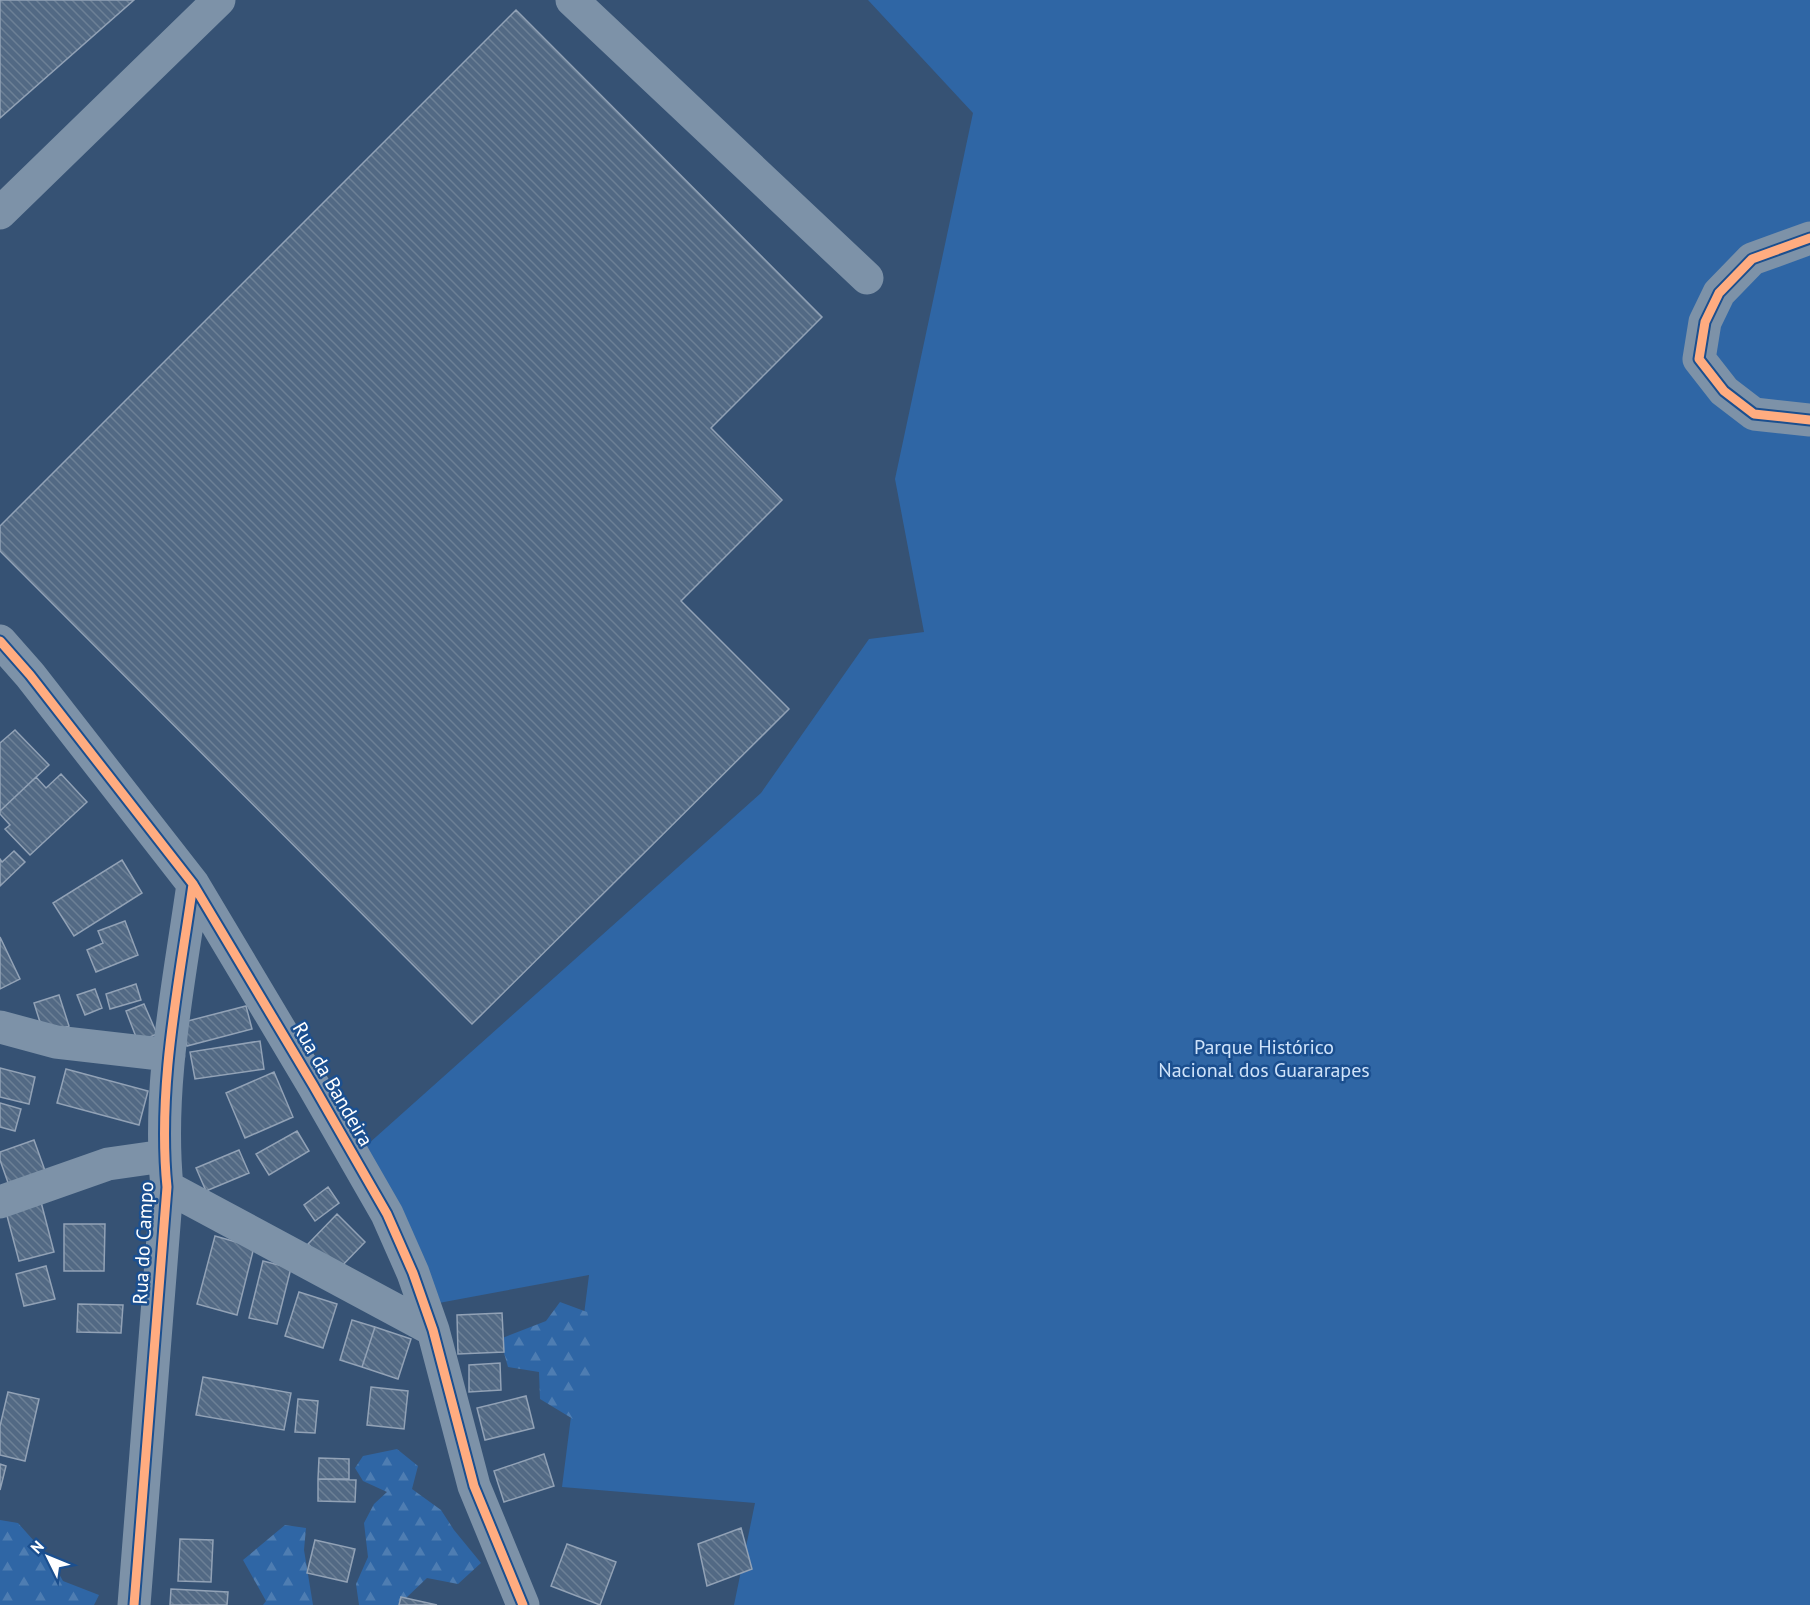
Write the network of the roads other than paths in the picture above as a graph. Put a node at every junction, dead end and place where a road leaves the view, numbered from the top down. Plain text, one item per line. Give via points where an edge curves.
1 (219, 0) edge
2 (572, 0) edge
3 (0, 213) edge
4 (1810, 238) edge
5 (867, 278) dead end
6 (1810, 420) edge
7 (0, 641) edge
8 (193, 884) junction
9 (0, 1027) edge
10 (168, 1055) junction
11 (165, 1171) junction
12 (0, 1202) edge
13 (433, 1330) junction
14 (134, 1605) edge
15 (523, 1605) edge

1 - 3 street
2 - 5 street
4 - 6 street via 1752,259 1719,294 1705,322 1699,359 1724,391 1754,414
7 - 8 street, Rua da Bandeira
8 - 10 street, Rua do Campo
8 - 13 street, Rua da Bandeira via 387,1214
9 - 10 street via 56,1042
10 - 11 street, Rua do Campo
11 - 12 street via 108,1164
11 - 13 street, Rua do Campo
11 - 14 street, Rua do Campo
13 - 15 street, Rua da Bandeira via 474,1485

